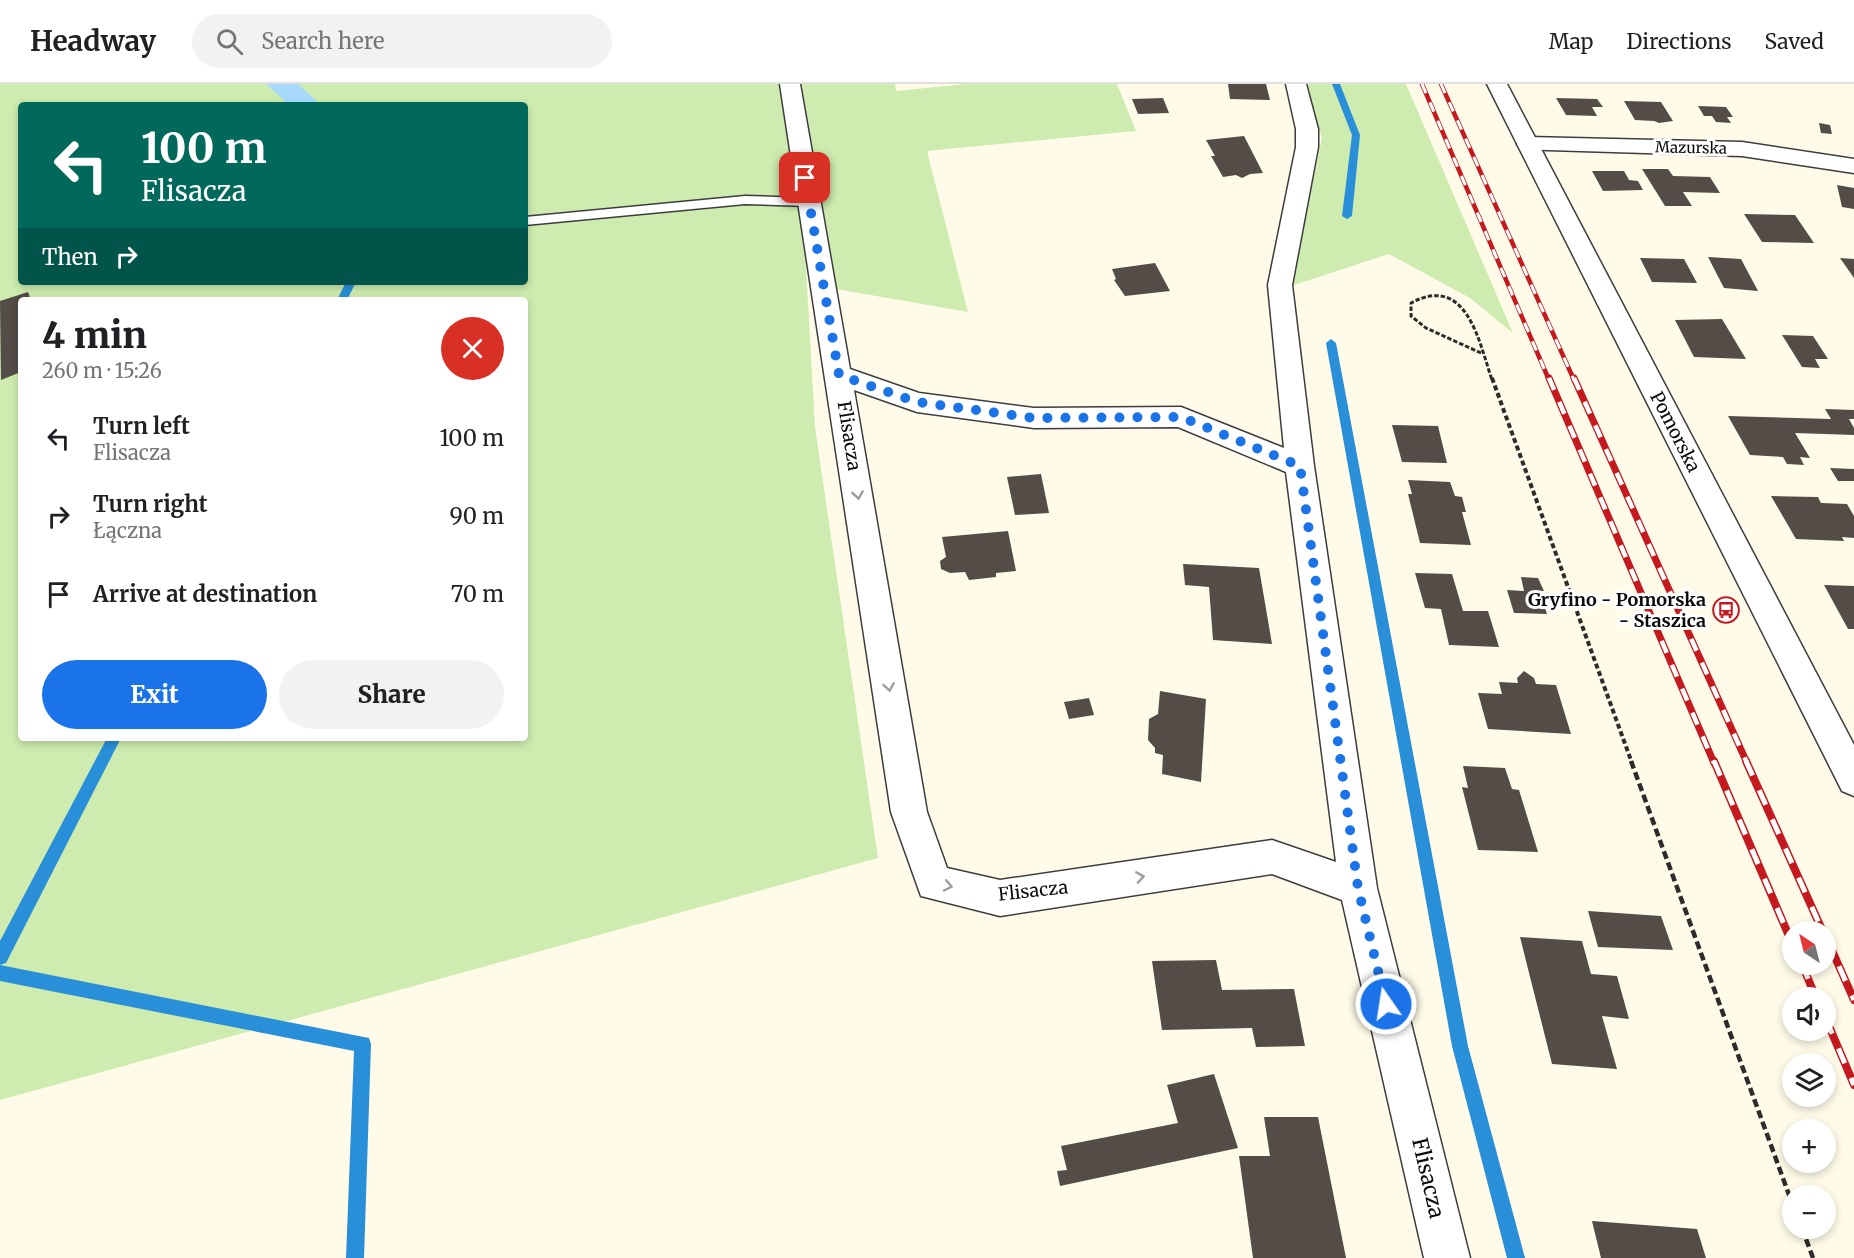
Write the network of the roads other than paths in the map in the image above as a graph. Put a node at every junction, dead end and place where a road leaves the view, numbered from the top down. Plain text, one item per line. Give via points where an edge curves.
1 (790, 84) edge
2 (1296, 84) edge
3 (1497, 84) edge
4 (1528, 144) junction
5 (1854, 166) edge
6 (808, 202) junction
7 (528, 221) edge
8 (839, 375) junction
9 (1300, 466) junction
10 (1854, 780) edge
11 (1358, 888) junction
12 (1447, 1258) edge

1 - 6 street
2 - 9 street via 1307,129 1307,147 1280,285
3 - 4 street, Pomorska
4 - 5 street, Mazurska via 1742,149
4 - 10 street, Pomorska
6 - 7 lane via 745,200
6 - 8 street
8 - 9 street, Flisacza via 917,402 1034,418 1181,417
8 -> 11 street, Flisacza via 909,812 934,883 1000,898 1272,857
9 - 11 street, Flisacza
11 - 12 street, Flisacza

